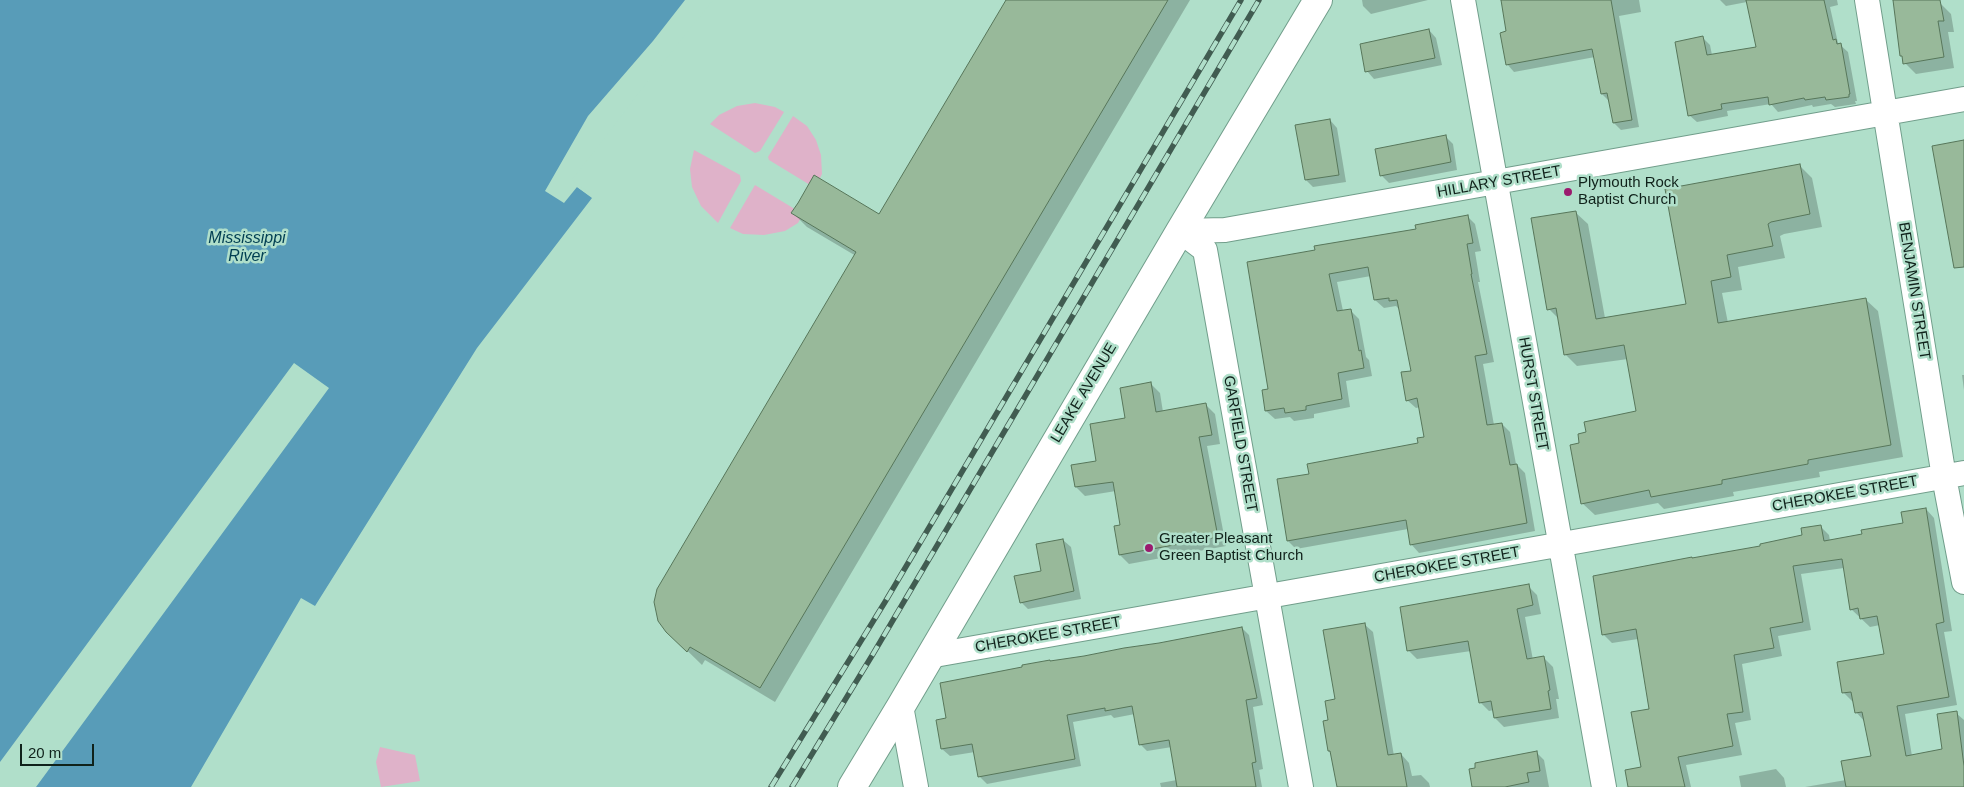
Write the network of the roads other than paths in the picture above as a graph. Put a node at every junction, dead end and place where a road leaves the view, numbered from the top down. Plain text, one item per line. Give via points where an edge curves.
1 (1318, 0) edge
2 (1463, 0) edge
3 (1866, 0) edge
4 (1964, 98) edge
5 (1885, 112) junction
6 (1495, 182) junction
7 (1180, 231) junction
8 (1954, 475) edge
9 (1560, 545) junction
10 (1964, 582) edge
11 (1267, 596) junction
12 (929, 656) junction
13 (901, 706) junction
14 (852, 787) edge
15 (916, 787) edge
16 (1301, 787) edge
17 (1604, 787) edge

1 - 7 street, LEAKE AVENUE
2 - 6 street, HURST STREET
3 - 5 street, BENJAMIN STREET
4 - 5 street, HILLARY STREET
5 - 6 street, HILLARY STREET
5 - 8 street, BENJAMIN STREET
6 - 7 street, HILLARY STREET via 1225,230
6 - 9 street, HURST STREET
7 - 11 street, GARFIELD STREET via 1205,250
7 - 12 street, LEAKE AVENUE
8 - 9 street, CHEROKEE STREET
8 - 10 street, BENJAMIN STREET
9 - 11 street, CHEROKEE STREET
9 - 17 street, HURST STREET
11 - 12 street, CHEROKEE STREET
11 - 16 street, GARFIELD STREET
12 - 13 street, LEAKE AVENUE
13 - 14 street, LEAKE AVENUE
13 - 15 street

